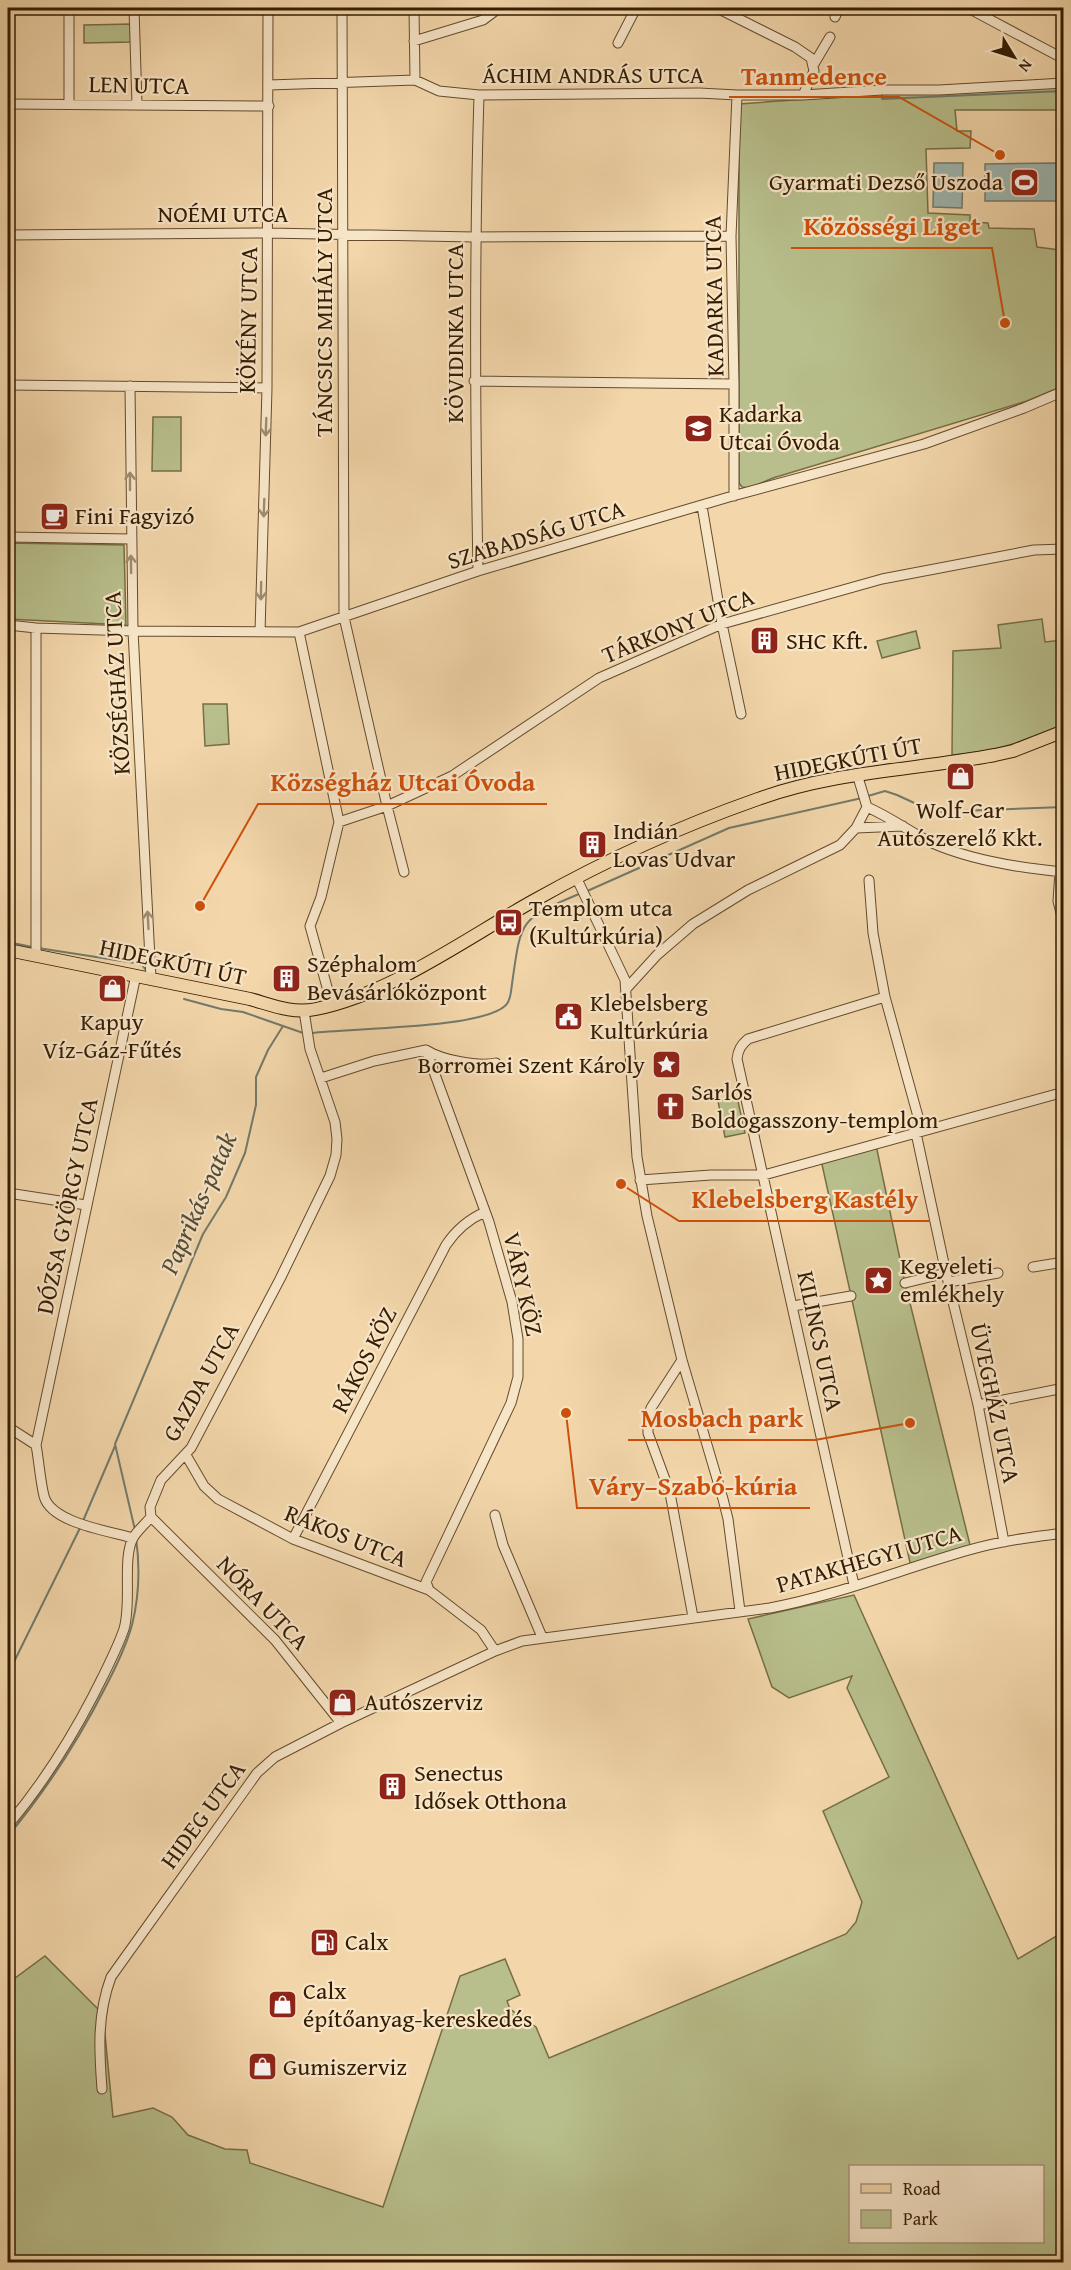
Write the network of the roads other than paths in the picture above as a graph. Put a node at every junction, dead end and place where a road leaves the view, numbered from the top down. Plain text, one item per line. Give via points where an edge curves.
1 (69, 8) edge
2 (134, 8) edge
3 (268, 8) edge
4 (342, 8) edge
5 (414, 8) edge
6 (499, 8) edge
7 (636, 8) edge
8 (717, 8) edge
9 (968, 8) edge
10 (830, 37) dead end
11 (414, 41) junction
12 (618, 43) dead end
13 (1064, 58) edge
14 (814, 64) junction
15 (415, 80) junction
16 (1064, 82) edge
17 (343, 83) junction
18 (269, 85) junction
19 (803, 94) junction
20 (478, 95) junction
21 (737, 95) junction
22 (69, 103) junction
23 (8, 104) edge
24 (137, 105) junction
25 (269, 106) junction
26 (268, 233) junction
27 (8, 235) edge
28 (343, 235) junction
29 (731, 236) junction
30 (474, 237) junction
31 (474, 381) junction
32 (734, 384) junction
33 (8, 385) edge
34 (130, 386) junction
35 (267, 388) junction
36 (1064, 391) edge
37 (734, 496) junction
38 (702, 506) junction
39 (8, 537) edge
40 (131, 539) junction
41 (1064, 549) edge
42 (478, 571) junction
43 (344, 617) junction
44 (722, 624) junction
45 (8, 626) edge
46 (36, 628) junction
47 (133, 631) junction
48 (260, 632) junction
49 (299, 632) junction
50 (741, 714) dead end
51 (1064, 731) edge
52 (857, 774) junction
53 (866, 805) junction
54 (387, 806) junction
55 (339, 822) junction
56 (903, 826) junction
57 (856, 828) junction
58 (404, 872) dead end
59 (1062, 872) edge
60 (869, 880) dead end
61 (578, 881) junction
62 (1064, 925) edge
63 (8, 950) edge
64 (36, 950) junction
65 (136, 975) junction
66 (151, 978) junction
67 (626, 989) junction
68 (885, 997) junction
69 (332, 1005) junction
70 (304, 1011) junction
71 (426, 1050) junction
72 (496, 1064) dead end
73 (321, 1078) junction
74 (1064, 1092) edge
75 (919, 1132) junction
76 (764, 1175) junction
77 (640, 1180) junction
78 (8, 1193) edge
79 (86, 1206) junction
80 (485, 1212) junction
81 (1064, 1262) edge
82 (1033, 1268) dead end
83 (998, 1273) dead end
84 (947, 1277) junction
85 (905, 1283) dead end
86 (851, 1296) dead end
87 (793, 1306) junction
88 (682, 1360) junction
89 (1064, 1388) edge
90 (978, 1405) junction
91 (8, 1427) edge
92 (36, 1445) junction
93 (186, 1455) junction
94 (495, 1515) dead end
95 (151, 1517) junction
96 (1064, 1533) edge
97 (136, 1535) junction
98 (293, 1539) junction
99 (1004, 1542) junction
100 (854, 1585) junction
101 (429, 1590) junction
102 (740, 1611) junction
103 (693, 1617) junction
104 (542, 1637) junction
105 (495, 1651) junction
106 (341, 1723) junction
107 (8, 1825) edge
108 (102, 2089) dead end

1 - 22 street
2 - 24 street
3 - 18 street, KÖKÉNY UTCA
4 - 17 street, TÁNCSICS MIHÁLY UTCA
5 - 11 street
6 - 11 street via 483,20
7 - 12 street
8 - 14 street via 795,47
9 - 13 street
10 - 14 street
11 - 15 street
14 - 19 street
15 - 17 street, ÁCHIM ANDRÁS UTCA
15 - 20 street, ÁCHIM ANDRÁS UTCA via 439,91
16 - 19 street, ÁCHIM ANDRÁS UTCA
17 - 18 street, ÁCHIM ANDRÁS UTCA
17 - 28 street, TÁNCSICS MIHÁLY UTCA
18 - 25 street, KÖKÉNY UTCA
19 - 21 street, ÁCHIM ANDRÁS UTCA
20 - 21 street, ÁCHIM ANDRÁS UTCA
20 - 30 street, KÖVIDINKA UTCA
21 - 29 street, KADARKA UTCA
22 - 23 street, LEN UTCA
22 - 24 street, LEN UTCA
24 - 25 street, LEN UTCA
25 - 26 street, KÖKÉNY UTCA
26 - 27 street, NOÉMI UTCA
26 - 28 street, NOÉMI UTCA
26 - 35 street, KÖKÉNY UTCA
28 - 30 street, NOÉMI UTCA
28 - 43 street, TÁNCSICS MIHÁLY UTCA
29 - 30 street, NOÉMI UTCA
29 - 32 street, KADARKA UTCA
30 - 31 street, KÖVIDINKA UTCA
31 - 32 street
31 - 42 street, KÖVIDINKA UTCA
32 - 37 street, KADARKA UTCA
33 - 34 street
34 - 35 street
40 -> 34 street, KÖZSÉGHÁZ UTCA
35 -> 48 street, KÖKÉNY UTCA
36 - 37 street, SZABADSÁG UTCA via 924,444
37 - 38 street, SZABADSÁG UTCA
38 - 42 street, SZABADSÁG UTCA
38 - 44 street
39 - 40 street
47 -> 40 street, KÖZSÉGHÁZ UTCA
41 - 44 street, TÁRKONY UTCA via 1034,550 882,579
42 - 43 street, SZABADSÁG UTCA
43 - 49 street, SZABADSÁG UTCA
43 - 54 street, TÁNCSICS MIHÁLY UTCA
44 - 50 street
44 - 54 street, TÁRKONY UTCA via 599,678 452,776
45 - 46 street, SZABADSÁG UTCA
46 - 47 street, SZABADSÁG UTCA
46 - 64 street
47 - 48 street, SZABADSÁG UTCA
66 -> 47 street, KÖZSÉGHÁZ UTCA
48 - 49 street, SZABADSÁG UTCA
49 - 55 street
51 - 52 main road, HIDEGKÚTI ÚT via 995,755
52 - 53 street
52 - 61 main road, HIDEGKÚTI ÚT via 758,798 654,839
53 - 56 street
53 - 57 street
54 - 55 street, TÁRKONY UTCA
54 - 58 street, TÁNCSICS MIHÁLY UTCA
55 - 69 street via 310,926
56 - 57 street
56 - 59 street via 964,855
57 - 67 street via 829,852 789,868 693,924
59 - 62 street via 1058,901
60 - 68 street, ÜVEGHÁZ UTCA via 873,933
61 - 67 street
61 - 69 main road, HIDEGKÚTI ÚT via 406,974
63 - 64 main road, HIDEGKÚTI ÚT
64 - 65 main road, HIDEGKÚTI ÚT
65 - 66 main road, HIDEGKÚTI ÚT
65 - 79 street, DÓZSA GYÖRGY UTCA
66 - 70 main road, HIDEGKÚTI ÚT
67 - 77 street
68 - 75 street, ÜVEGHÁZ UTCA
68 - 76 street, KILINCS UTCA via 742,1043 738,1059
69 - 70 main road, HIDEGKÚTI ÚT
70 - 73 street, GAZDA UTCA via 308,1039
71 - 72 street via 435,1056 478,1066
71 - 73 street
71 - 80 street, VÁRY KÖZ
73 - 93 street, GAZDA UTCA via 337,1139 330,1176
74 - 75 street
75 - 76 street
75 - 84 street, ÜVEGHÁZ UTCA
76 - 77 street
76 - 87 street, KILINCS UTCA
77 - 88 street
78 - 79 street
79 - 92 street, DÓZSA GYÖRGY UTCA
80 - 98 street, RÁKOS KÖZ via 452,1235 446,1245
80 - 101 street, VÁRY KÖZ via 512,1302 518,1339 518,1377 511,1403 426,1582
81 - 82 street
83 - 84 street
84 - 85 street
84 - 90 street, ÜVEGHÁZ UTCA
86 - 87 street
87 - 100 street, KILINCS UTCA
88 - 102 street via 728,1519
88 - 103 street via 651,1408 648,1433 670,1493
89 - 90 street
90 - 99 street, ÜVEGHÁZ UTCA
91 - 92 street
92 - 97 street via 44,1497 56,1513 95,1527
93 - 95 street, GAZDA UTCA via 161,1480 150,1507
93 - 98 street, RÁKOS UTCA via 210,1494
94 - 104 street via 502,1545
95 - 97 street, GAZDA UTCA
95 - 106 street, NÓRA UTCA via 276,1640
96 - 99 street, PATAKHEGYI UTCA
97 - 107 street via 128,1562 127,1614 118,1646 58,1758
98 - 101 street, RÁKOS UTCA
99 - 100 street, PATAKHEGYI UTCA
100 - 102 street, PATAKHEGYI UTCA via 804,1601
101 - 105 street, RÁKOS UTCA via 481,1630
102 - 103 street, PATAKHEGYI UTCA
103 - 104 street, PATAKHEGYI UTCA
104 - 105 street, PATAKHEGYI UTCA
105 - 106 street, HIDEG UTCA
106 - 108 street, HIDEG UTCA via 275,1757 256,1773 123,1958 111,1977 101,2010 98,2035

